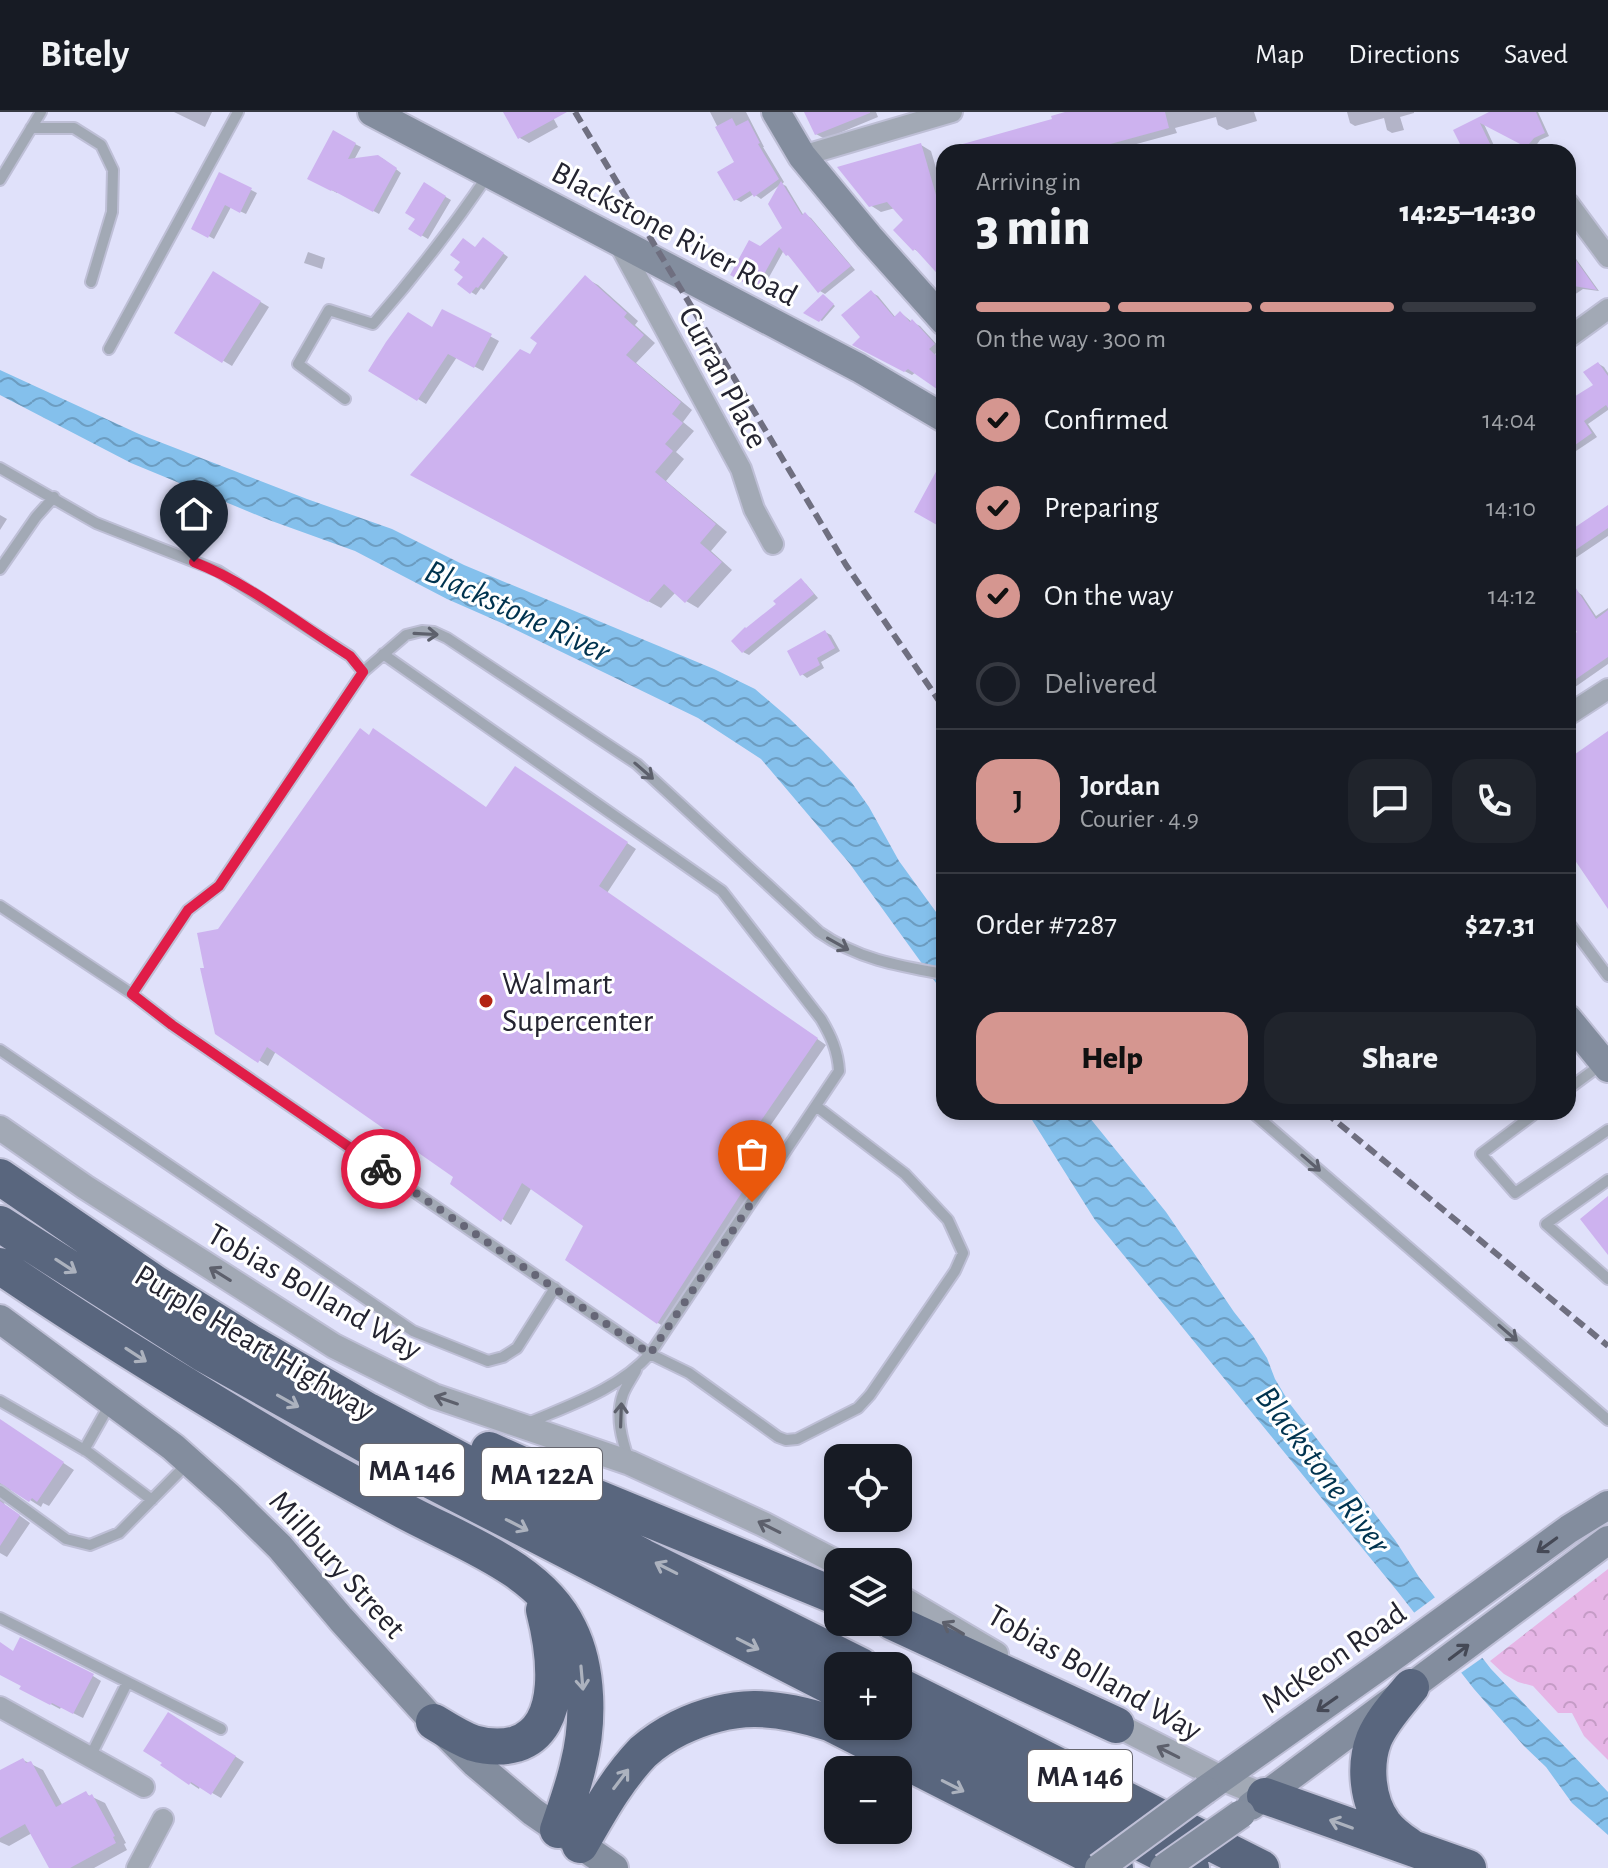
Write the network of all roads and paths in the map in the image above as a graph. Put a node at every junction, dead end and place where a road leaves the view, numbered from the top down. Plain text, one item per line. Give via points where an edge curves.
1 (41, 112) edge
2 (238, 112) edge
3 (372, 112) edge
4 (776, 112) edge
5 (948, 113) edge
6 (31, 128) junction
7 (802, 156) junction
8 (489, 173) junction
9 (0, 180) edge
10 (1576, 214) edge
11 (617, 240) junction
12 (1608, 257) edge
13 (91, 282) dead end
14 (1608, 309) edge
15 (936, 312) edge
16 (1576, 332) edge
17 (109, 349) dead end
18 (345, 399) dead end
19 (936, 413) edge
20 (0, 468) edge
21 (54, 497) junction
22 (773, 544) dead end
23 (0, 569) edge
24 (383, 654) junction
25 (363, 672) junction
26 (1608, 689) edge
27 (1576, 710) edge
28 (0, 906) edge
29 (1576, 933) edge
30 (936, 973) edge
31 (1608, 976) edge
32 (132, 994) junction
33 (1576, 1029) edge
34 (0, 1050) edge
35 (1606, 1065) edge
36 (1576, 1084) edge
37 (816, 1106) junction
38 (1261, 1120) edge
39 (1526, 1120) edge
40 (0, 1128) edge
41 (1608, 1130) edge
42 (0, 1177) edge
43 (1608, 1180) edge
44 (0, 1224) edge
45 (0, 1266) edge
46 (1608, 1279) edge
47 (555, 1288) junction
48 (0, 1319) edge
49 (249, 1342) junction
50 (650, 1354) junction
51 (636, 1370) junction
52 (0, 1401) edge
53 (111, 1402) junction
54 (1608, 1420) edge
55 (520, 1426) junction
56 (84, 1450) junction
57 (189, 1462) junction
58 (630, 1463) junction
59 (0, 1491) edge
60 (152, 1500) junction
61 (1608, 1505) edge
62 (1608, 1540) edge
63 (824, 1556) edge
64 (536, 1585) junction
65 (824, 1591) edge
66 (912, 1604) edge
67 (0, 1618) edge
68 (912, 1631) edge
69 (833, 1652) edge
70 (1401, 1673) junction
71 (127, 1683) junction
72 (824, 1683) edge
73 (912, 1692) edge
74 (0, 1707) edge
75 (434, 1722) junction
76 (1116, 1725) junction
77 (912, 1728) edge
78 (221, 1729) dead end
79 (90, 1757) junction
80 (1213, 1784) junction
81 (144, 1787) dead end
82 (1253, 1805) junction
83 (163, 1819) dead end
84 (569, 1837) junction
85 (1412, 1849) junction
86 (137, 1868) edge
87 (614, 1868) edge
88 (1099, 1868) edge
89 (1115, 1868) edge
90 (1164, 1868) edge
91 (1191, 1868) edge
92 (1261, 1868) edge
93 (1468, 1868) edge

1 - 6 lane
2 - 17 lane
3 - 8 main road, Blackstone River Road
4 - 7 main road
5 - 7 street
6 - 9 lane
6 - 13 lane via 74,128 101,145 113,170 112,212
7 - 15 main road
8 - 11 main road, Blackstone River Road
8 - 18 lane via 423,266 373,324 329,310 298,364
10 - 12 street
11 - 19 main road, Blackstone River Road
11 - 22 street, Curran Place via 741,469
14 - 16 street
20 - 21 lane
21 - 23 lane
21 - 25 lane via 96,523 218,571 350,656
24 - 25 lane
24 -> 30 lane via 406,635 422,631 447,638 637,764 833,942 887,964
24 - 37 lane via 722,891 832,1039 839,1071
25 - 32 lane via 219,886 188,910
26 - 27 street
28 - 32 lane
29 - 31 lane
32 - 47 lane
33 - 35 main road
34 - 47 lane via 413,1331 488,1361 503,1357 517,1348
35 - 36 lane
37 - 50 lane
37 - 50 lane via 905,1174 948,1220 963,1253 950,1278 858,1408 797,1439 778,1437 689,1373
38 -> 54 lane
39 - 41 lane via 1481,1154 1515,1193
55 -> 40 street, Tobias Bolland Way via 434,1396 334,1346
42 - 49 highway, Purple Heart Highway / MA 122A
43 - 46 lane via 1546,1224
44 -> 72 highway, Purple Heart Highway / MA 146 via 204,1354 393,1460
45 -> 64 highway, MA 122A via 284,1444
47 - 50 lane
48 - 53 main road, Millbury Street
49 - 65 highway, MA 122A via 585,1493
69 -> 49 highway, Purple Heart Highway / MA 146 via 643,1557
50 - 51 lane
51 - 55 lane
58 -> 51 lane via 619,1416
52 - 56 lane
53 - 56 lane
53 - 57 main road, Millbury Street
55 - 58 street, Tobias Bolland Way
56 - 60 lane
57 - 60 lane
57 - 75 main road, Millbury Street via 280,1547
63 -> 58 street, Tobias Bolland Way
59 - 60 lane via 66,1539 90,1545 119,1533
61 -> 70 main road, McKeon Road via 1487,1589
70 -> 62 main road, McKeon Road via 1507,1616
64 - 75 highway via 554,1668 549,1706 537,1731 527,1740 494,1747 458,1737
64 -> 84 highway, MA 122A via 569,1628 581,1663 585,1717
76 -> 66 street, Tobias Bolland Way
67 - 71 lane
68 - 76 highway
70 -> 80 main road, McKeon Road
70 - 82 main road, McKeon Road
70 - 85 highway via 1368,1762 1369,1783 1383,1822
71 - 78 lane
71 - 79 lane
73 - 92 highway, MA 146
74 - 79 street
75 - 84 main road, Millbury Street via 485,1772
80 -> 76 street, Tobias Bolland Way
77 - 91 highway, MA 146
79 - 81 street
80 - 82 street, Tobias Bolland Way
80 - 88 main road, McKeon Road, bridge
85 -> 82 highway
82 - 90 main road, McKeon Road, bridge
83 - 86 street
84 - 87 main road, Millbury Street
84 -> 89 highway via 646,1750 673,1731 704,1716 772,1708 830,1723
85 - 93 highway

